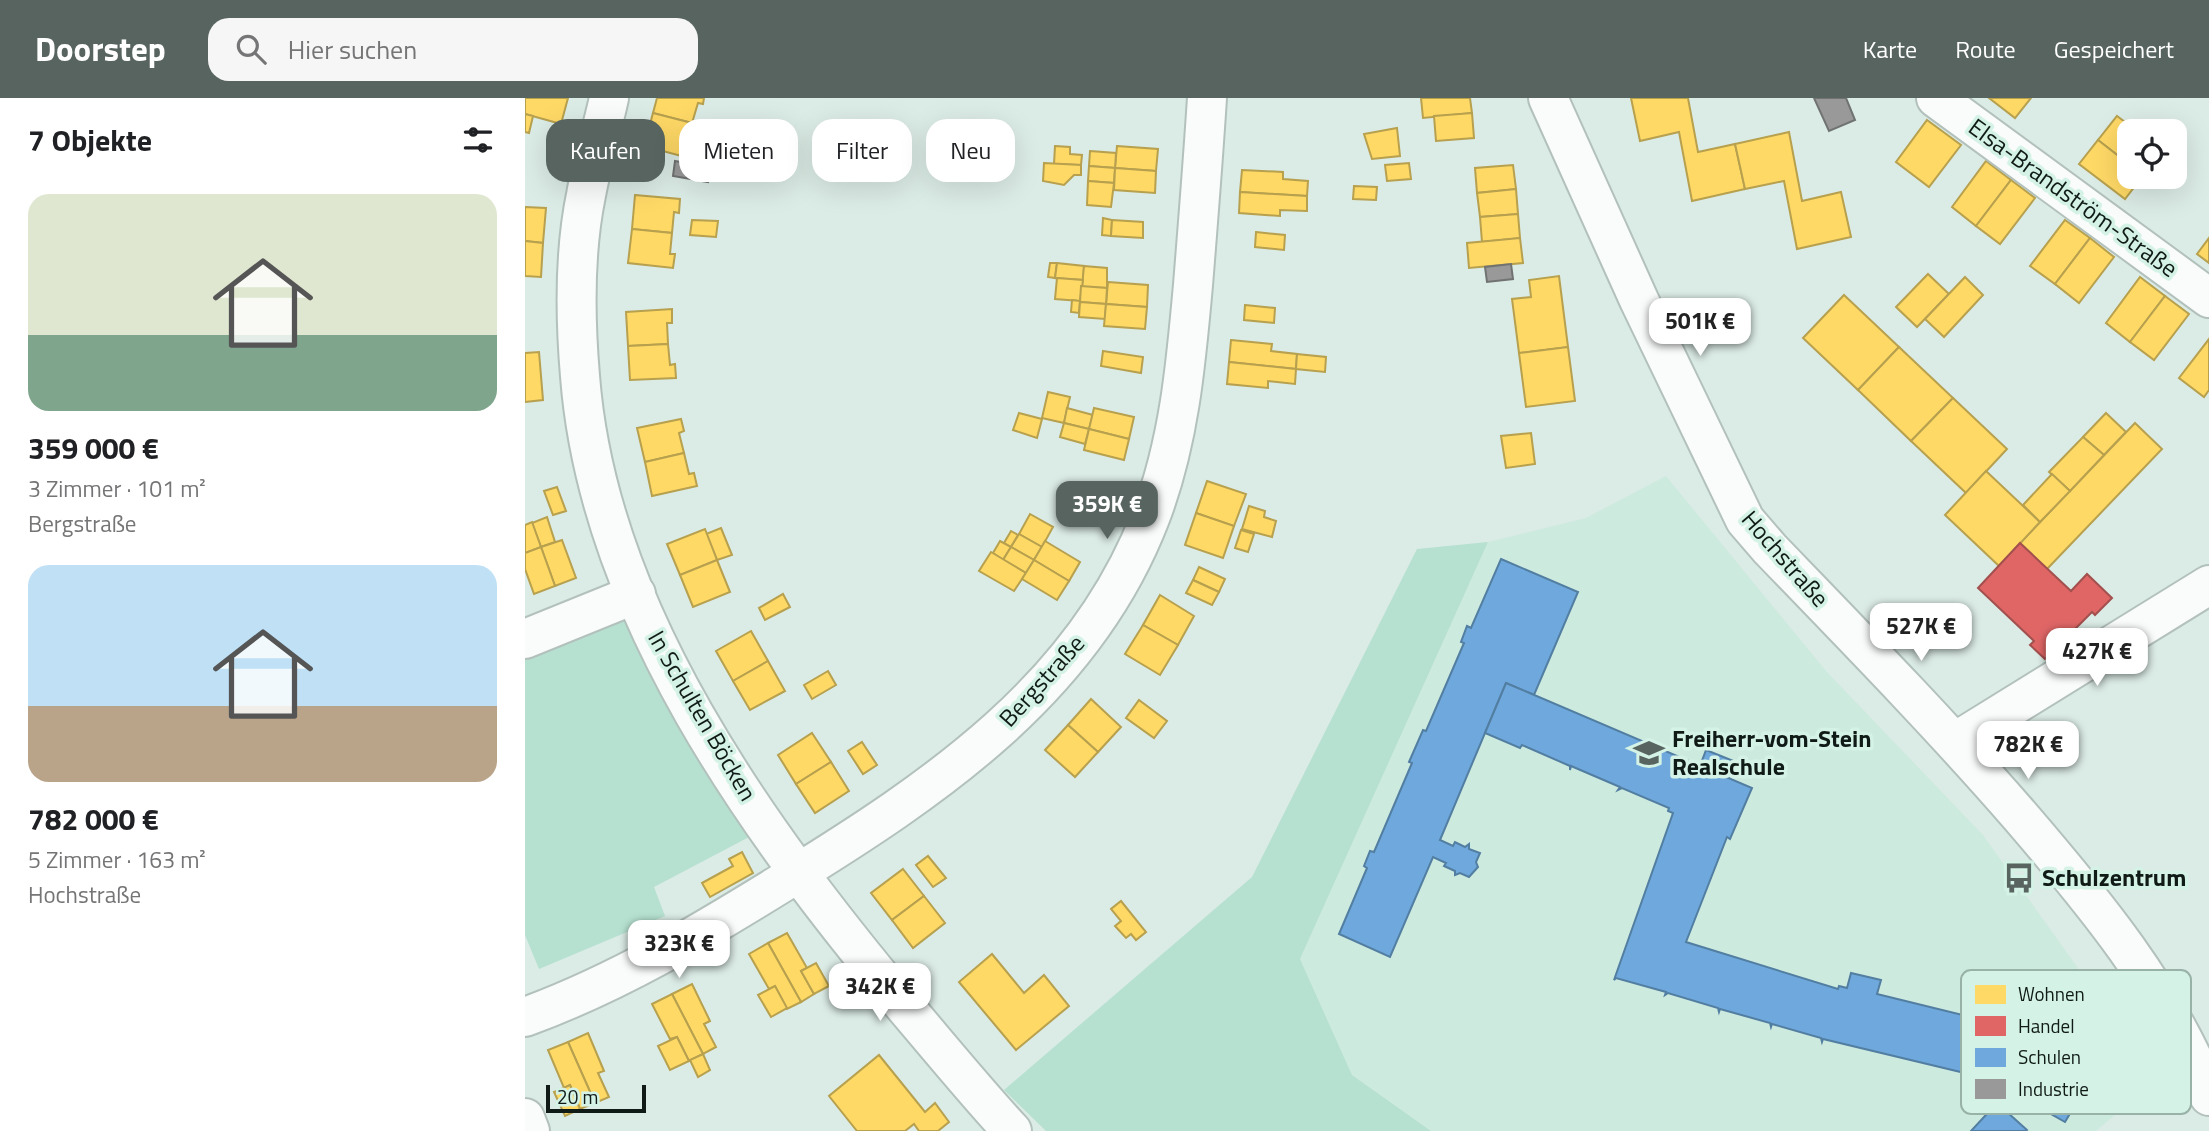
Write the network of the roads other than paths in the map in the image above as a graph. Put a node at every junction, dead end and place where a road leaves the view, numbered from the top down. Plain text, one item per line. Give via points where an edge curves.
1 (609, 98) edge
2 (1207, 98) edge
3 (1548, 98) edge
4 (1936, 98) edge
5 (2209, 298) edge
6 (2209, 585) edge
7 (636, 594) junction
8 (525, 639) edge
9 (1955, 742) junction
10 (798, 873) junction
11 (2143, 970) edge
12 (525, 1017) edge
13 (2191, 1055) edge
14 (2209, 1096) edge
15 (525, 1118) edge
16 (530, 1131) edge
17 (1012, 1131) edge

1 - 7 street, In Schulten Böcken via 585,197 577,285 580,377 592,456
2 - 10 street, Bergstraße via 1187,358 1175,437 1150,518 1120,582 1079,644 1036,694 957,767
3 - 9 street, Hochstraße via 1745,520
4 - 5 street, Elsa-Brandström-Straße
6 - 9 street
7 - 8 street
7 - 10 street, In Schulten Böcken via 662,655 705,730
9 - 11 street, Hochstraße via 2056,858
10 - 12 street, Bergstraße via 685,943 580,997
10 - 17 street, In Schulten Böcken
13 - 14 street, Hochstraße
15 - 16 street

